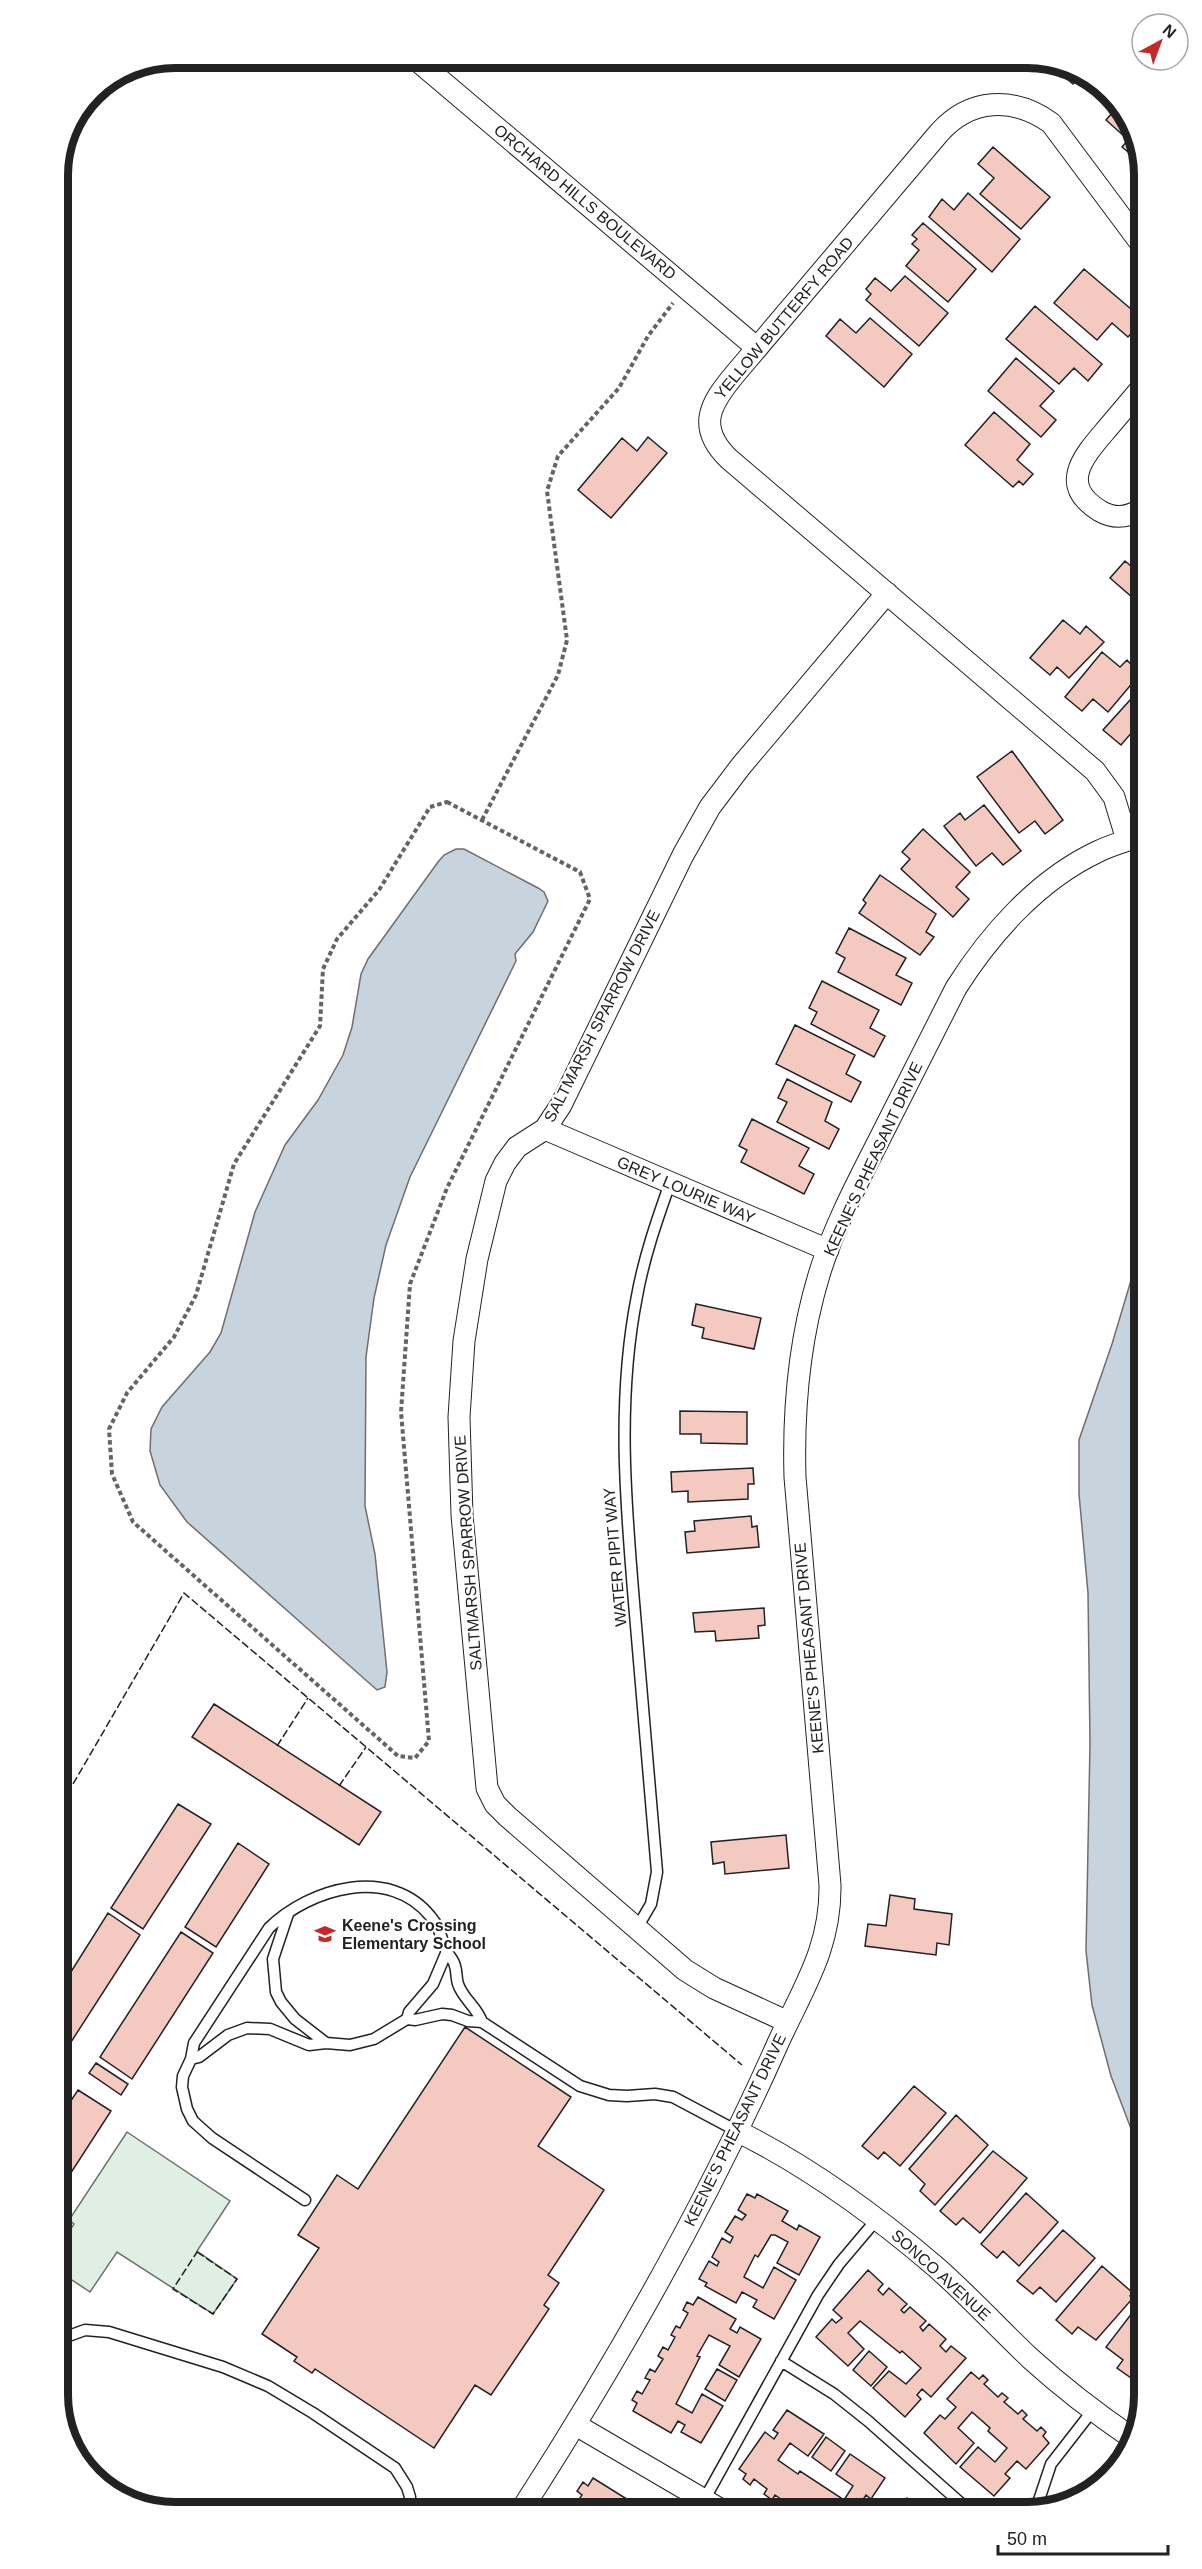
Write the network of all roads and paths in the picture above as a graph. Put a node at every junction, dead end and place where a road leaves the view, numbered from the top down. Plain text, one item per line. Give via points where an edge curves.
1 (426, 68) edge
2 (1134, 234) edge
3 (673, 302) dead end
4 (757, 348) junction
5 (1134, 397) edge
6 (1134, 512) edge
7 (887, 593) junction
8 (482, 820) junction
9 (1134, 838) edge
10 (545, 1129) junction
11 (670, 1183) junction
12 (828, 1250) junction
13 (288, 1914) junction
14 (637, 1928) junction
15 (447, 1951) junction
16 (407, 2019) junction
17 (482, 2022) junction
18 (788, 2022) junction
19 (326, 2043) junction
20 (191, 2059) junction
21 (737, 2131) junction
22 (305, 2200) dead end
23 (877, 2219) junction
24 (68, 2336) edge
25 (781, 2361) junction
26 (1093, 2410) junction
27 (576, 2425) junction
28 (1127, 2434) edge
29 (1039, 2500) edge
30 (409, 2501) edge
31 (527, 2501) edge
32 (701, 2502) edge
33 (709, 2502) edge
34 (959, 2502) edge

1 - 4 street, ORCHARD HILLS BOULEVARD
2 - 4 street, YELLOW BUTTERFY ROAD via 1051,123 1019,107 981,105 947,124
3 - 8 path via 648,336 619,388 558,456 547,491 567,640 558,675
4 - 7 street, YELLOW BUTTERFY ROAD via 714,401 709,425 713,438 729,459
5 - 6 street via 1084,456 1077,475 1083,496 1103,512 1123,517
7 - 9 street, YELLOW BUTTERFY ROAD via 1095,771 1114,797
7 - 10 street, SALTMARSH SPARROW DRIVE via 710,807 561,1105
8 - 8 path via 447,802 430,807 379,890 337,939 323,969 320,1026 234,1164 196,1295 174,1337 127,1393 109,1429 112,1474 133,1522 398,1756 415,1758 429,1741 401,1412 410,1284 447,1188 590,899 580,872
9 - 12 street, KEENE'S PHEASANT DRIVE via 1096,852 1059,875 1002,927 969,967 891,1116
10 - 11 street, GREY LOURIE WAY
10 - 14 street, SALTMARSH SPARROW DRIVE via 517,1147 496,1181 477,1259 464,1341 459,1417 462,1515 487,1788 508,1817
11 - 12 street, GREY LOURIE WAY
11 - 14 lane, WATER PIPIT WAY via 637,1296 624,1410 627,1519 657,1872 651,1904
12 - 18 street, KEENE'S PHEASANT DRIVE via 803,1339 794,1442 830,1907 820,1953
13 - 15 lane via 331,1892 359,1887 398,1892 432,1917
13 - 19 lane via 273,1959 276,1992 295,2019
13 - 20 lane via 269,1928 194,2043
14 - 18 street, SALTMARSH SPARROW DRIVE via 698,1979
15 - 16 lane via 433,1984
15 - 17 lane via 455,1965 458,1984
16 - 17 lane via 442,2014
16 - 19 lane via 374,2039 350,2045
17 - 21 lane via 580,2086 609,2095 673,2097
18 - 21 street, KEENE'S PHEASANT DRIVE
19 - 20 lane via 309,2045 270,2029 248,2028 228,2035
20 - 22 lane via 182,2087 193,2121
21 - 23 street, SONCO AVENUE via 811,2172
21 - 27 street, KEENE'S PHEASANT DRIVE
23 - 25 lane via 824,2286
23 - 26 street, SONCO AVENUE via 937,2268 1033,2360
24 - 30 lane via 85,2330 109,2332 223,2367 268,2386 395,2468 407,2487
25 - 33 lane
25 - 34 lane via 834,2394
26 - 28 street, SONCO AVENUE
26 - 29 lane via 1051,2464
27 - 31 street, KEENE'S PHEASANT DRIVE
27 - 32 street

